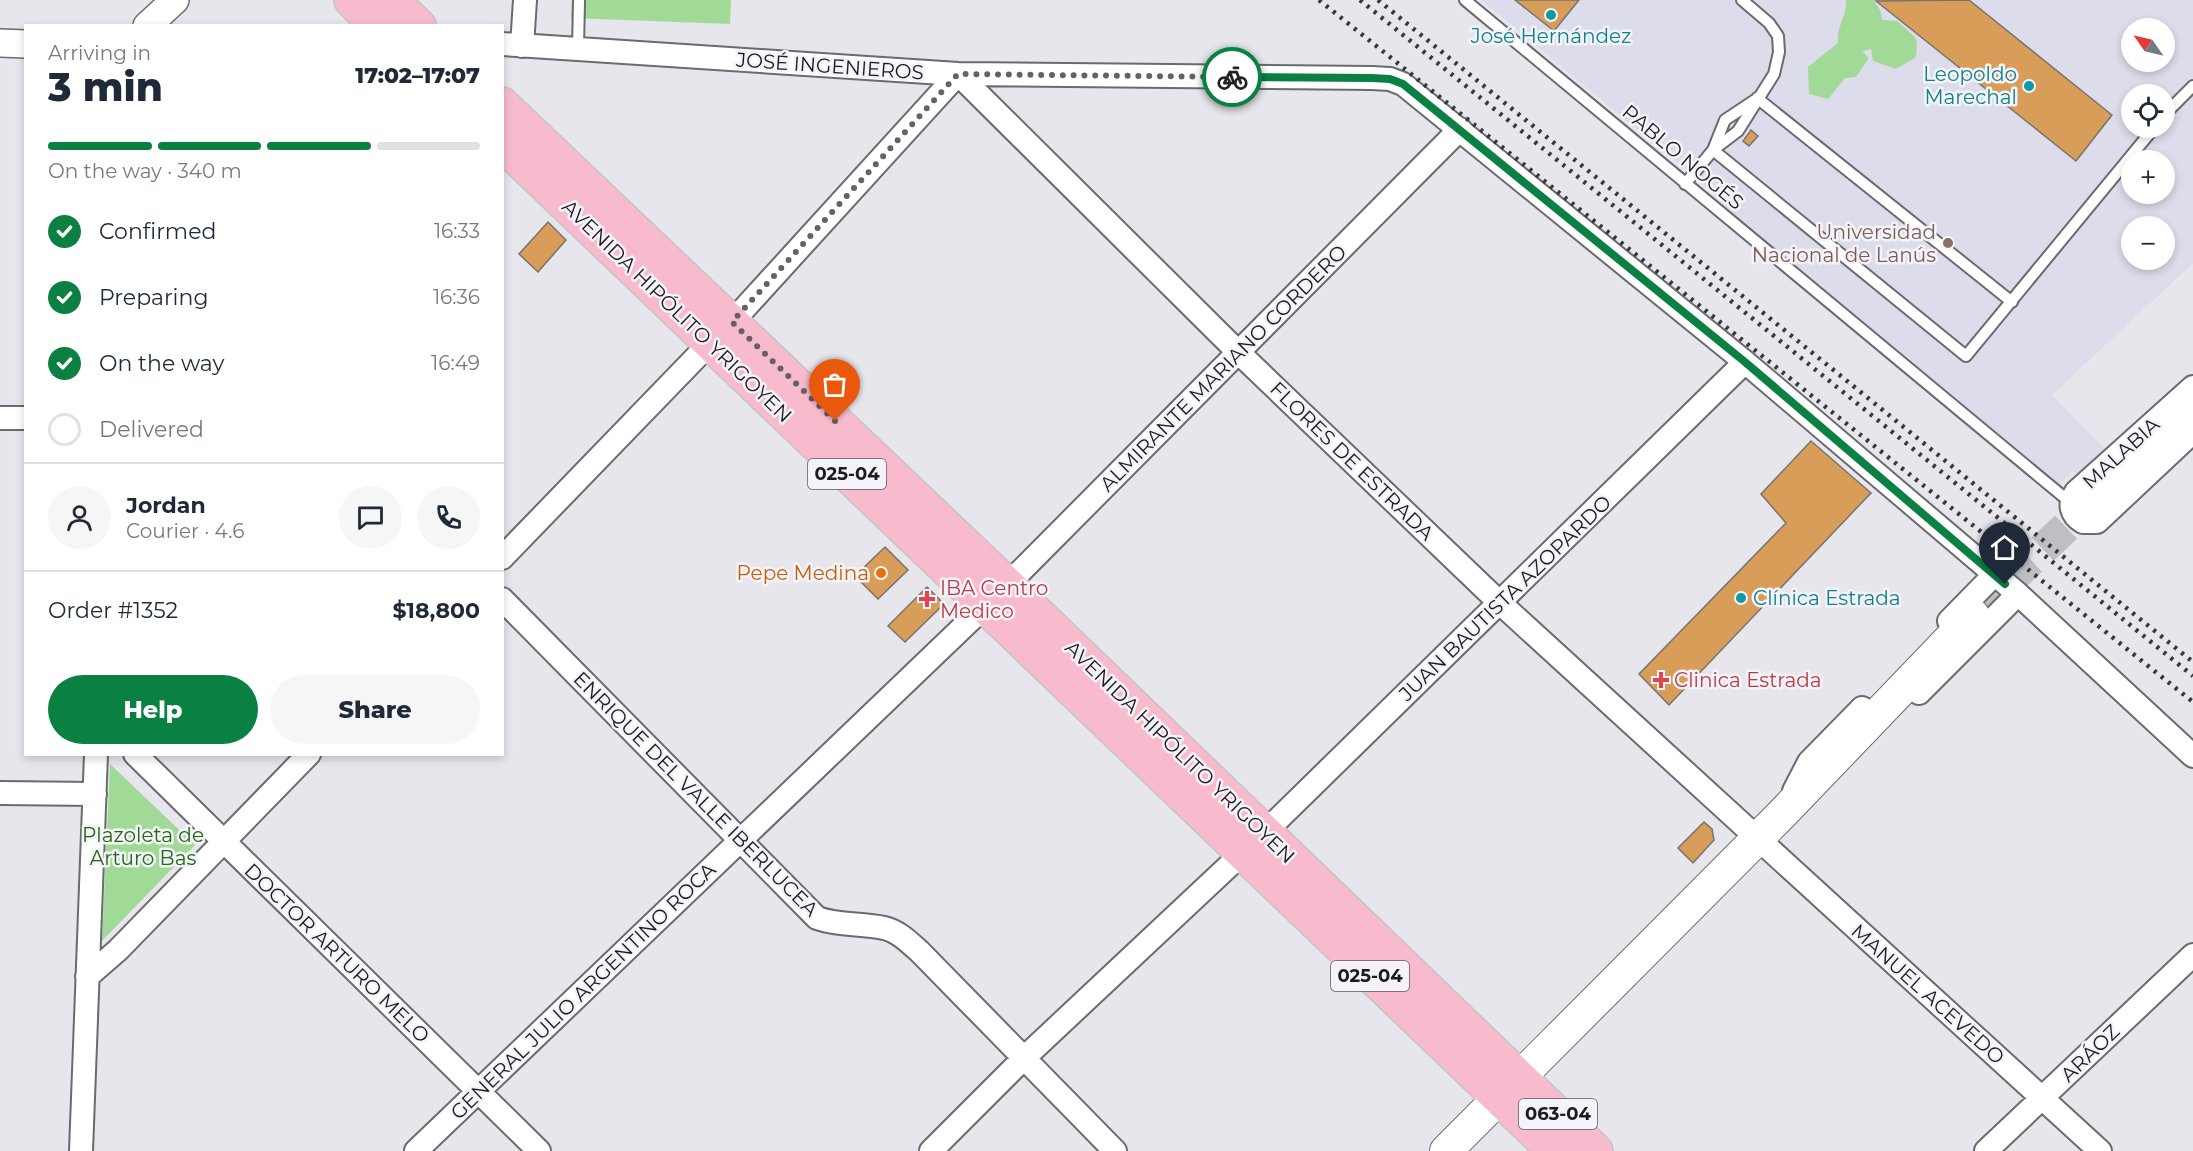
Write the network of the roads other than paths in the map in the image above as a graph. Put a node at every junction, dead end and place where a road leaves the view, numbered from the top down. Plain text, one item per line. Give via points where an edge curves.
1 (175, 0) edge
2 (351, 0) edge
3 (392, 0) edge
4 (525, 0) edge
5 (579, 0) edge
6 (1466, 0) edge
7 (1742, 0) edge
8 (149, 24) edge
9 (376, 24) edge
10 (417, 24) edge
11 (0, 43) edge
12 (24, 44) edge
13 (512, 45) edge
14 (578, 49) junction
15 (958, 74) junction
16 (2193, 86) edge
17 (1757, 98) junction
18 (2175, 104) edge
19 (504, 106) edge
20 (1460, 129) junction
21 (2146, 138) edge
22 (504, 146) edge
23 (1713, 150) junction
24 (1685, 184) junction
25 (2012, 302) junction
26 (721, 332) junction
27 (1238, 352) junction
28 (1745, 362) junction
29 (2193, 387) edge
30 (2193, 409) edge
31 (0, 418) edge
32 (24, 418) edge
33 (2193, 432) edge
34 (2077, 507) junction
35 (504, 556) edge
36 (1994, 575) junction
37 (2018, 594) junction
38 (996, 595) junction
39 (504, 601) edge
40 (1500, 603) junction
41 (1973, 615) tunnel mouth
42 (96, 756) edge
43 (137, 756) edge
44 (307, 756) edge
45 (2193, 756) edge
46 (0, 793) edge
47 (95, 794) junction
48 (1780, 815) junction
49 (1756, 838) junction
50 (741, 840) junction
51 (223, 842) junction
52 (1253, 843) junction
53 (2193, 954) edge
54 (87, 977) junction
55 (1023, 1059) junction
56 (1509, 1088) junction
57 (477, 1091) junction
58 (2043, 1098) junction
59 (81, 1151) edge
60 (416, 1151) edge
61 (539, 1151) edge
62 (931, 1151) edge
63 (1115, 1151) edge
64 (1446, 1151) edge
65 (1554, 1151) edge
66 (1596, 1151) edge
67 (1986, 1151) edge
68 (2100, 1151) edge

1 - 8 street
2 - 9 main road
3 - 10 main road
4 - 13 street
5 - 14 lane
6 - 24 lane, PABLO NOGÉS
7 - 17 lane via 1778,36 1774,74
11 - 12 street
13 - 14 street, JOSÉ INGENIEROS
14 - 15 street, JOSÉ INGENIEROS
15 - 20 street, JOSÉ INGENIEROS via 1390,79 1403,84
15 - 26 street
15 - 27 street, FLORES DE ESTRADA
16 - 18 lane
17 - 23 lane via 1738,131
17 - 23 lane via 1725,120
17 - 25 lane
19 - 26 main road, AVENIDA HIPÓLITO YRIGOYEN / 025-04
20 - 27 street, ALMIRANTE MARIANO CORDERO
20 - 28 street, JOSÉ INGENIEROS
21 - 25 lane
22 - 26 main road, AVENIDA HIPÓLITO YRIGOYEN / 025-04
23 - 24 lane
23 - 25 lane via 1966,356
24 - 34 lane, PABLO NOGÉS
26 - 35 street
26 - 38 main road, AVENIDA HIPÓLITO YRIGOYEN / 025-04
27 - 38 street, ALMIRANTE MARIANO CORDERO
27 - 40 street, FLORES DE ESTRADA
28 - 36 street, JOSÉ INGENIEROS
28 - 40 street, JUAN BAUTISTA AZOPARDO
29 - 34 street, MALABIA via 2076,492
30 - 34 main road, MALABIA
31 - 32 street
33 - 34 street, MALABIA via 2097,522 2077,519
36 - 37 street, JOSÉ INGENIEROS
36 - 48 street via 1809,762
37 - 45 street, JOSÉ INGENIEROS
37 - 48 street via 1828,784
38 - 50 street, GENERAL JULIO ARGENTINO ROCA
38 - 52 main road, AVENIDA HIPÓLITO YRIGOYEN / 025-04
39 - 50 street, ENRIQUE DEL VALLE IBERLUCEA
40 - 49 street, FLORES DE ESTRADA
40 - 52 street, JUAN BAUTISTA AZOPARDO
41 - 48 main road
42 - 47 street
43 - 51 street, DOCTOR ARTURO MELO
44 - 51 street
46 - 47 street
47 - 54 street
48 - 49 main road
49 - 56 main road
49 - 58 street, MANUEL ACEVEDO
50 - 55 street, ENRIQUE DEL VALLE IBERLUCEA via 817,918 884,928 900,935
50 - 57 street, GENERAL JULIO ARGENTINO ROCA
51 - 54 street
51 - 57 street, DOCTOR ARTURO MELO
52 - 55 street, JUAN BAUTISTA AZOPARDO
52 - 56 main road, AVENIDA HIPÓLITO YRIGOYEN / 025-04
53 - 58 street, ARÁOZ
54 - 59 street
55 - 62 street, JUAN BAUTISTA AZOPARDO
55 - 63 street, ENRIQUE DEL VALLE IBERLUCEA
56 - 64 main road
56 - 65 main road, AVENIDA HIPÓLITO YRIGOYEN / 063-04
56 - 66 main road, AVENIDA HIPÓLITO YRIGOYEN / 063-04
57 - 60 street, GENERAL JULIO ARGENTINO ROCA
57 - 61 street, DOCTOR ARTURO MELO
58 - 67 street, ARÁOZ
58 - 68 street, MANUEL ACEVEDO

